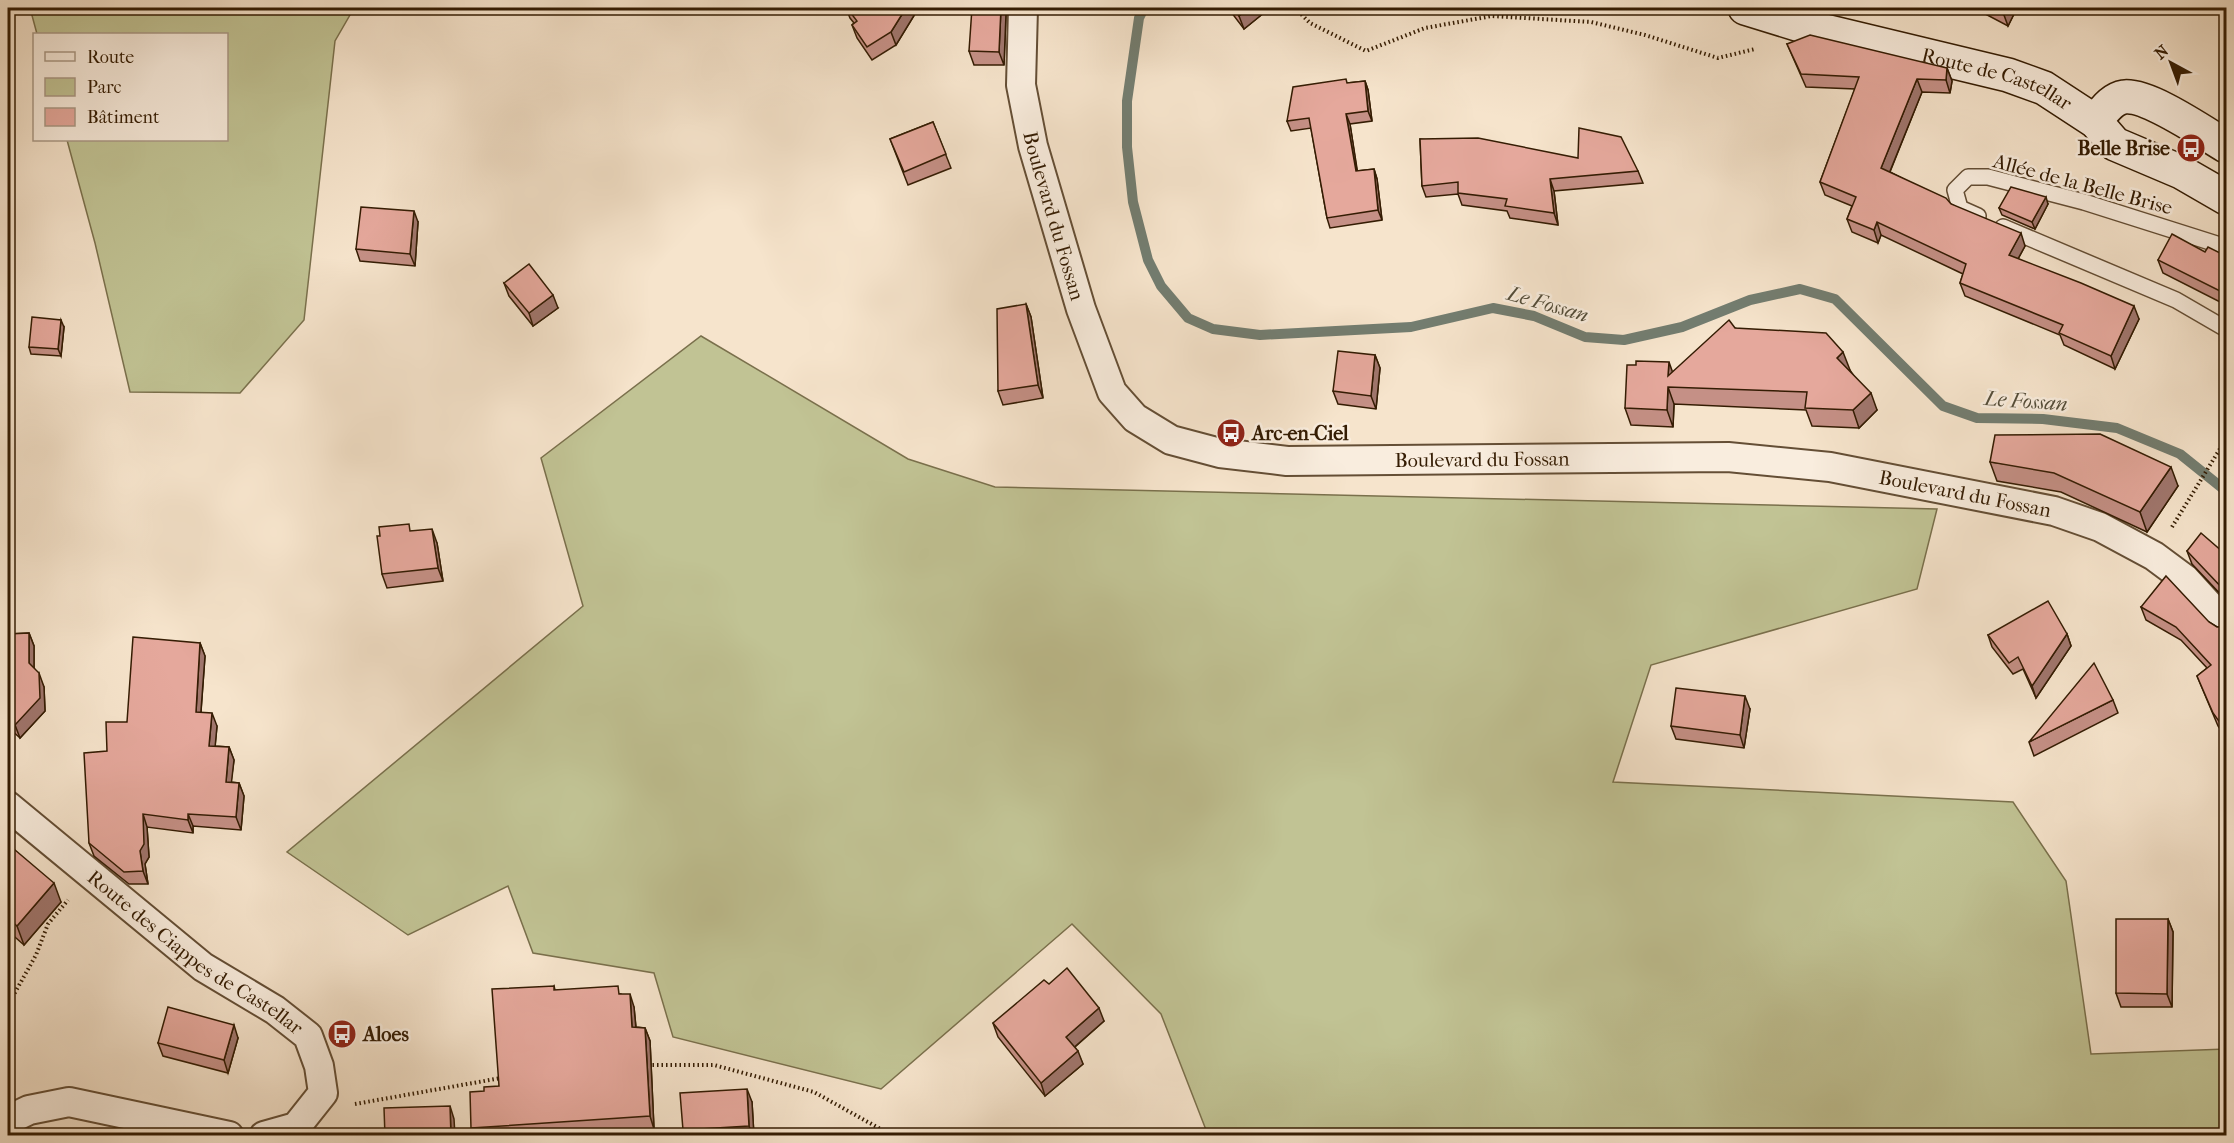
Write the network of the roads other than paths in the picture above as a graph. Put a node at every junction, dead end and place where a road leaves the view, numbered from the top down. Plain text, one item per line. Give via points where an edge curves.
1 (1023, 8) edge
2 (1745, 8) edge
3 (2096, 122) junction
4 (2226, 146) edge
5 (2226, 198) edge
6 (2226, 247) edge
7 (2226, 329) edge
8 (2226, 624) edge
9 (8, 806) edge
10 (8, 1120) edge
11 (229, 1136) edge
12 (264, 1136) edge

1 - 8 street, Boulevard du Fossan via 1021,85 1033,147 1081,309 1112,392 1135,418 1171,440 1220,453 1287,461 1728,457 1830,467 2054,511 2100,527 2154,556 2185,579
2 - 3 street, Route de Castellar via 2008,75 2044,88
3 - 4 street via 2104,109 2122,97 2136,98 2156,105
3 - 5 street, Route de Castellar via 2115,144 2181,172
6 - 7 lane, Allée de la Belle Brise via 2084,202 1988,177 1968,177 1955,190 1960,208 2176,300
9 - 12 street, Route des Ciappes de Castellar via 203,967 275,1010 308,1036 319,1065 323,1093 296,1127
10 - 11 street via 29,1110 69,1102

